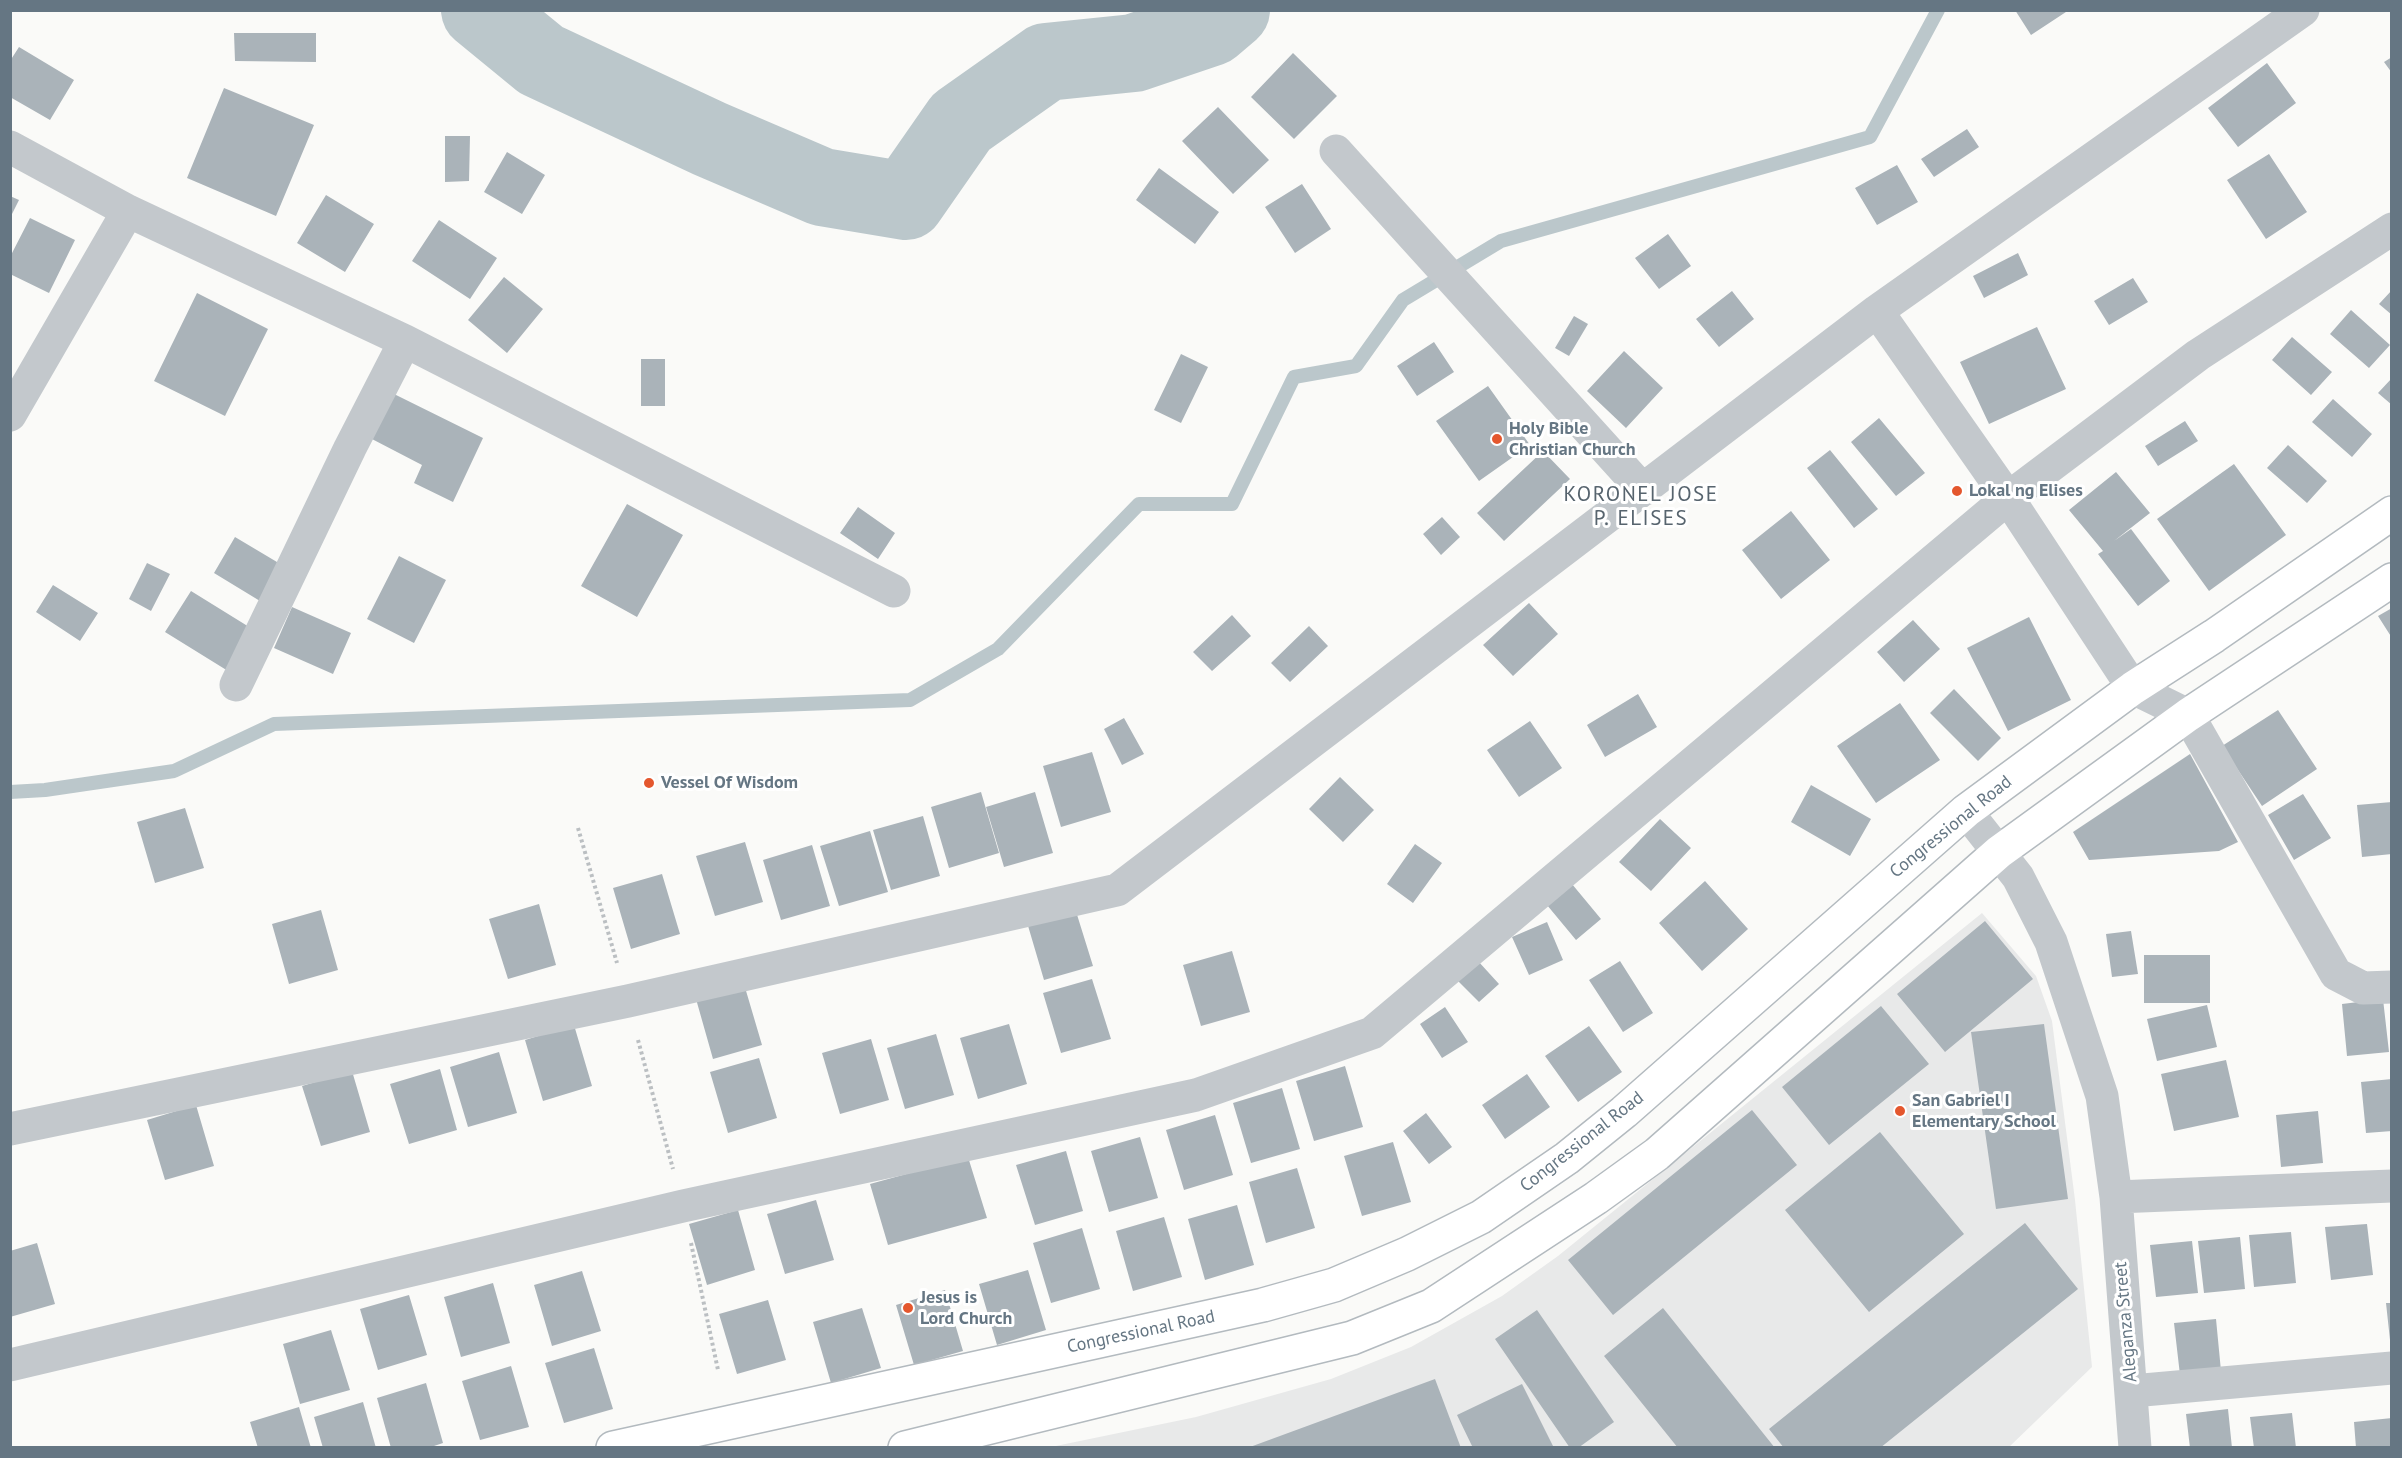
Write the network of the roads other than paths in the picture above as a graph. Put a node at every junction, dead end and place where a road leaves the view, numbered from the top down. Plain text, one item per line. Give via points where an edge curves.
1 (2303, 10) edge
2 (10, 147) edge
3 (1336, 151) dead end
4 (128, 211) junction
5 (2391, 229) edge
6 (1877, 311) junction
7 (405, 341) junction
8 (10, 415) edge
9 (1642, 490) junction
10 (2008, 498) junction
11 (2391, 513) edge
12 (2391, 580) edge
13 (894, 591) dead end
14 (2242, 617) junction
15 (2271, 661) junction
16 (236, 685) dead end
17 (2133, 688) junction
18 (2188, 716) junction
19 (1966, 810) junction
20 (1999, 852) junction
21 (2391, 987) edge
22 (10, 1129) edge
23 (2391, 1186) edge
24 (2116, 1197) junction
25 (10, 1365) edge
26 (2391, 1368) edge
27 (2132, 1391) junction
28 (613, 1448) edge
29 (905, 1448) edge
30 (2135, 1448) edge

1 - 6 street
2 - 4 street
3 - 9 street
4 - 7 street
4 - 8 street
5 - 10 street via 2198,355
6 - 9 street
6 - 10 street
7 - 13 street
7 - 16 street
9 - 22 street via 1117,890 628,1001
10 - 17 street
10 - 25 street via 1372,1033 1196,1095 683,1206
11 - 14 main road, Congressional Road
12 - 15 main road
14 - 15 main road
14 - 17 main road, Congressional Road
15 - 18 main road
17 - 18 street
17 - 19 main road, Congressional Road
18 - 20 main road
18 - 21 street via 2336,974 2363,988
19 - 20 street, Aleganza Street
19 - 28 main road, Congressional Road via 1567,1158 1480,1217 1407,1254 1334,1285 1263,1305
20 - 24 street, Aleganza Street via 2018,878 2051,942 2102,1096
20 - 29 main road via 1656,1154 1431,1306 1352,1338
23 - 24 street
24 - 27 street, Aleganza Street
26 - 27 street
27 - 30 street, Aleganza Street

